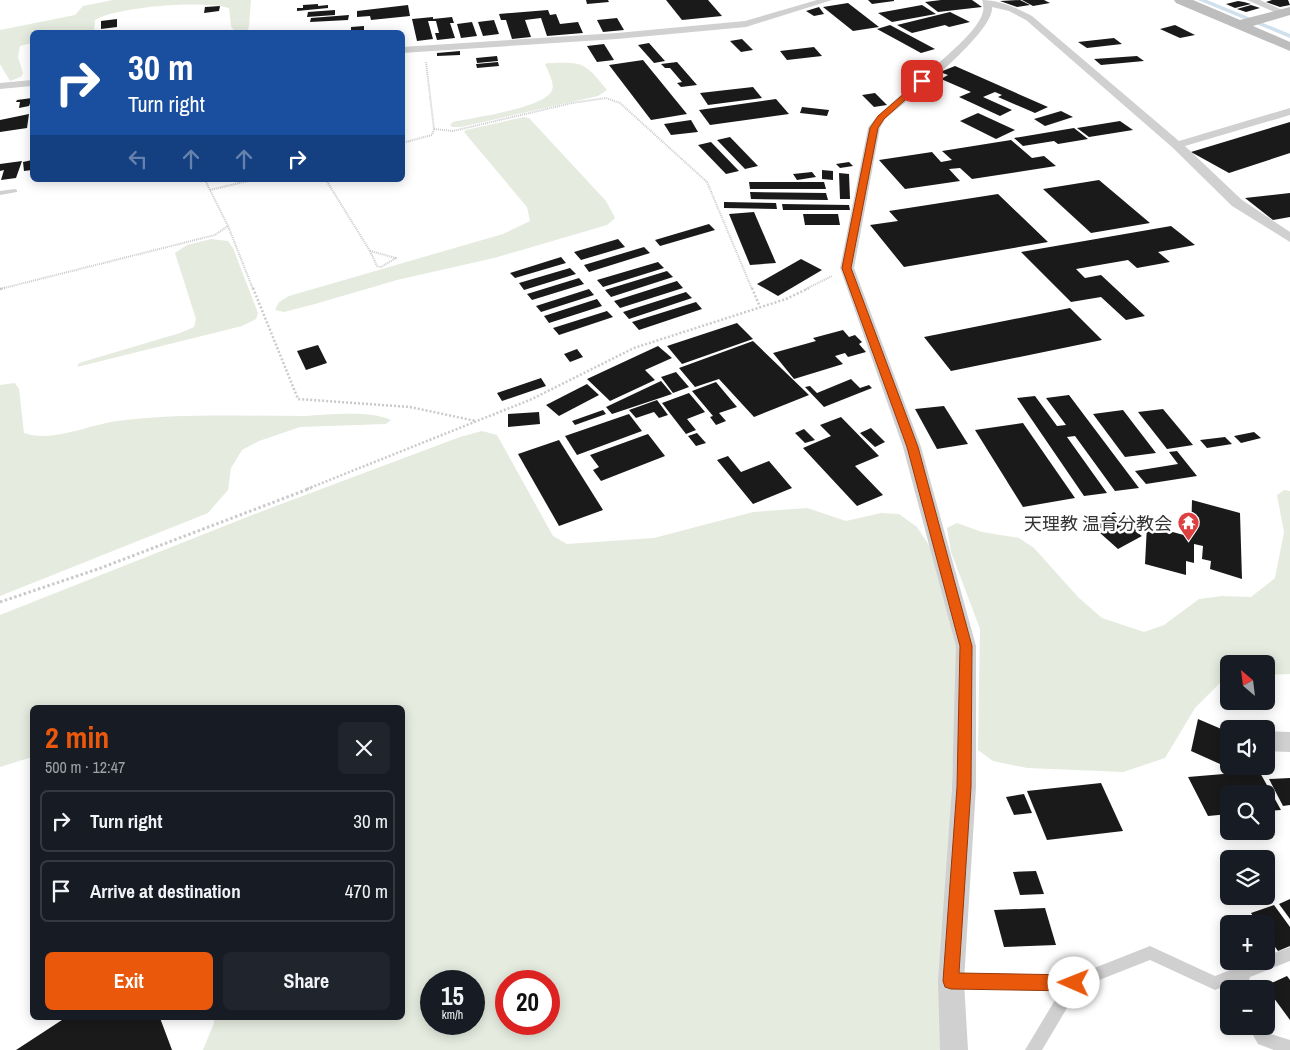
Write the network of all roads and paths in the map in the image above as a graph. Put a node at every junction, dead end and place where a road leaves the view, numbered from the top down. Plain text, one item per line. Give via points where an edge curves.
1 (827, 0) edge
2 (1181, 0) edge
3 (1252, 0) edge
4 (987, 2) edge
5 (1287, 12) edge
6 (1243, 24) junction
7 (1290, 47) edge
8 (424, 49) junction
9 (405, 50) edge
10 (30, 82) edge
11 (0, 86) edge
12 (1290, 111) edge
13 (434, 129) junction
14 (405, 142) edge
15 (1177, 145) junction
16 (206, 182) edge
17 (244, 182) edge
18 (327, 182) edge
19 (210, 190) junction
20 (15, 191) dead end
21 (0, 193) edge
22 (228, 226) junction
23 (1290, 238) edge
24 (370, 251) junction
25 (847, 268) junction
26 (0, 289) edge
27 (760, 307) junction
28 (478, 422) junction
29 (0, 602) edge
30 (1275, 741) edge
31 (1290, 742) edge
32 (1290, 954) edge
33 (1244, 972) junction
34 (1242, 980) edge
35 (951, 981) junction
36 (1074, 983) junction
37 (1260, 1035) edge
38 (1290, 1048) edge
39 (954, 1050) edge
40 (1033, 1050) edge

1 - 8 street via 746,24
2 - 6 street
3 - 5 street
4 - 15 street via 1029,18
4 - 25 street via 988,12 983,22 944,63 881,117 874,128
5 - 6 street
6 - 7 street
8 - 9 street
8 - 13 path
10 - 11 street
12 - 15 street
13 - 14 path via 432,135
13 - 27 path via 453,131 606,98 620,103 707,182
15 - 23 street via 1236,202
16 - 19 path
17 - 19 path
18 - 24 path
19 - 22 path
20 - 21 lane
22 - 26 path via 215,235
22 - 28 path via 298,399 417,406
24 - 24 path via 392,256 396,258 377,266
25 - 27 path via 786,299
25 - 35 street via 912,447 966,646 964,787
27 - 28 path via 634,348
28 - 29 path via 98,569
30 - 31 street
32 - 33 lane
33 - 34 lane
33 - 36 lane via 1215,983 1150,953
35 - 36 lane
35 - 39 street
36 - 40 lane
37 - 38 lane via 1262,1039

